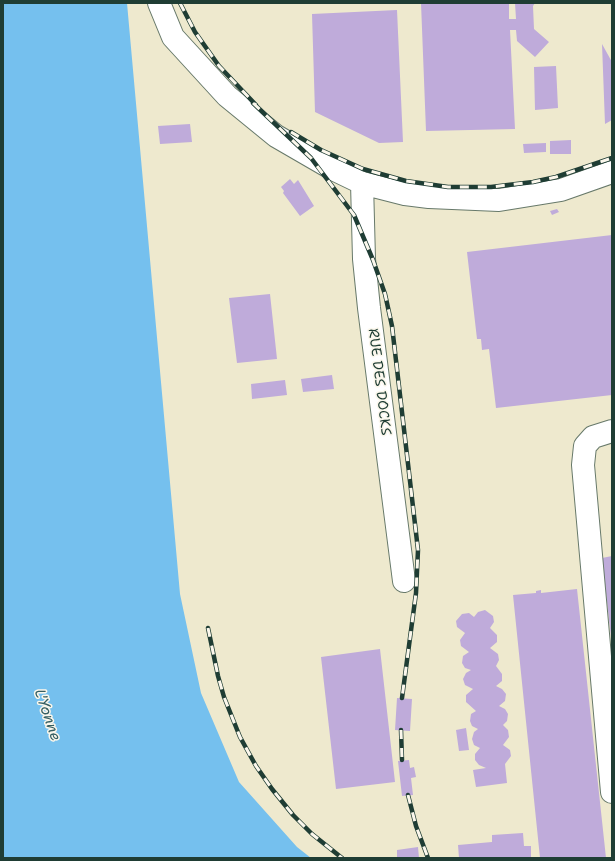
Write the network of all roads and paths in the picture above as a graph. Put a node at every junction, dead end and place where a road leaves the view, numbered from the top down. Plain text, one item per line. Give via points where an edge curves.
1 (159, 3) edge
2 (612, 172) edge
3 (362, 183) junction
4 (612, 431) edge
5 (404, 581) dead end
6 (612, 792) edge

1 - 3 street via 173,37 227,96 276,136 333,170
2 - 3 street via 560,190 499,200 429,197
3 - 5 street, RUE DES DOCKS via 364,259 369,308
4 - 6 street via 593,437 585,446 583,465

